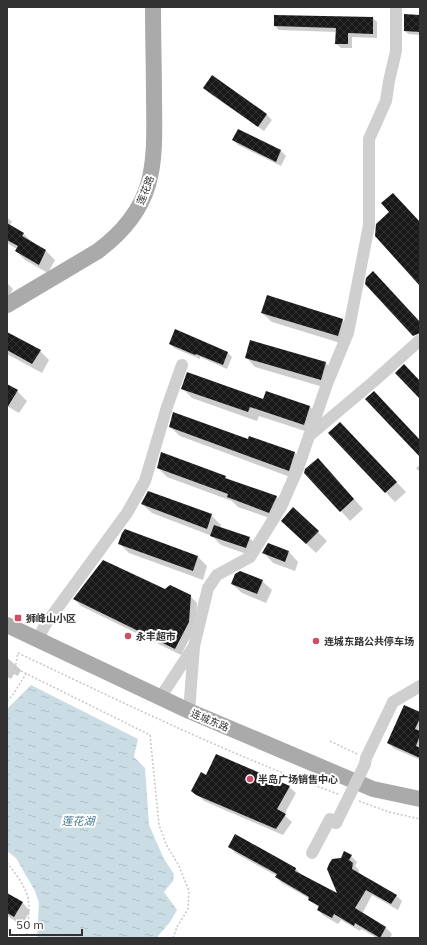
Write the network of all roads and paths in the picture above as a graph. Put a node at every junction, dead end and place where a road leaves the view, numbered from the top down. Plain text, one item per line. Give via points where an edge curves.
1 (153, 7) edge
2 (396, 7) edge
3 (7, 305) edge
4 (420, 340) edge
5 (182, 365) dead end
6 (309, 436) junction
7 (7, 625) edge
8 (38, 639) junction
9 (194, 646) junction
10 (26, 674) junction
11 (420, 686) edge
12 (160, 698) junction
13 (7, 701) edge
14 (189, 711) junction
15 (330, 741) dead end
16 (365, 761) junction
17 (343, 796) dead end
18 (420, 799) edge
19 (358, 801) dead end
20 (420, 819) edge
21 (312, 853) dead end
22 (7, 863) edge
23 (26, 938) edge
24 (173, 938) edge

1 - 3 main road, 莲花路 via 154,155 150,179 141,202 127,224 109,243
2 - 6 lane via 396,51 386,101 369,139 369,225 348,333
4 - 6 lane
5 - 8 lane via 145,481 126,513
6 - 9 lane via 281,507 250,557 217,575 208,588
7 - 8 main road, 连城东路
8 - 12 main road, 连城东路
9 - 12 lane
9 - 14 lane
10 - 13 path
10 - 17 path via 15,668 18,653 168,724
10 - 24 path via 150,735 159,825 189,891 188,909
11 - 16 lane via 393,702
12 - 14 main road, 连城东路
14 - 18 main road, 连城东路 via 373,789
15 - 16 path
16 - 21 lane, bridge via 336,823 330,820
19 - 20 path
22 - 23 path via 22,884 28,898

